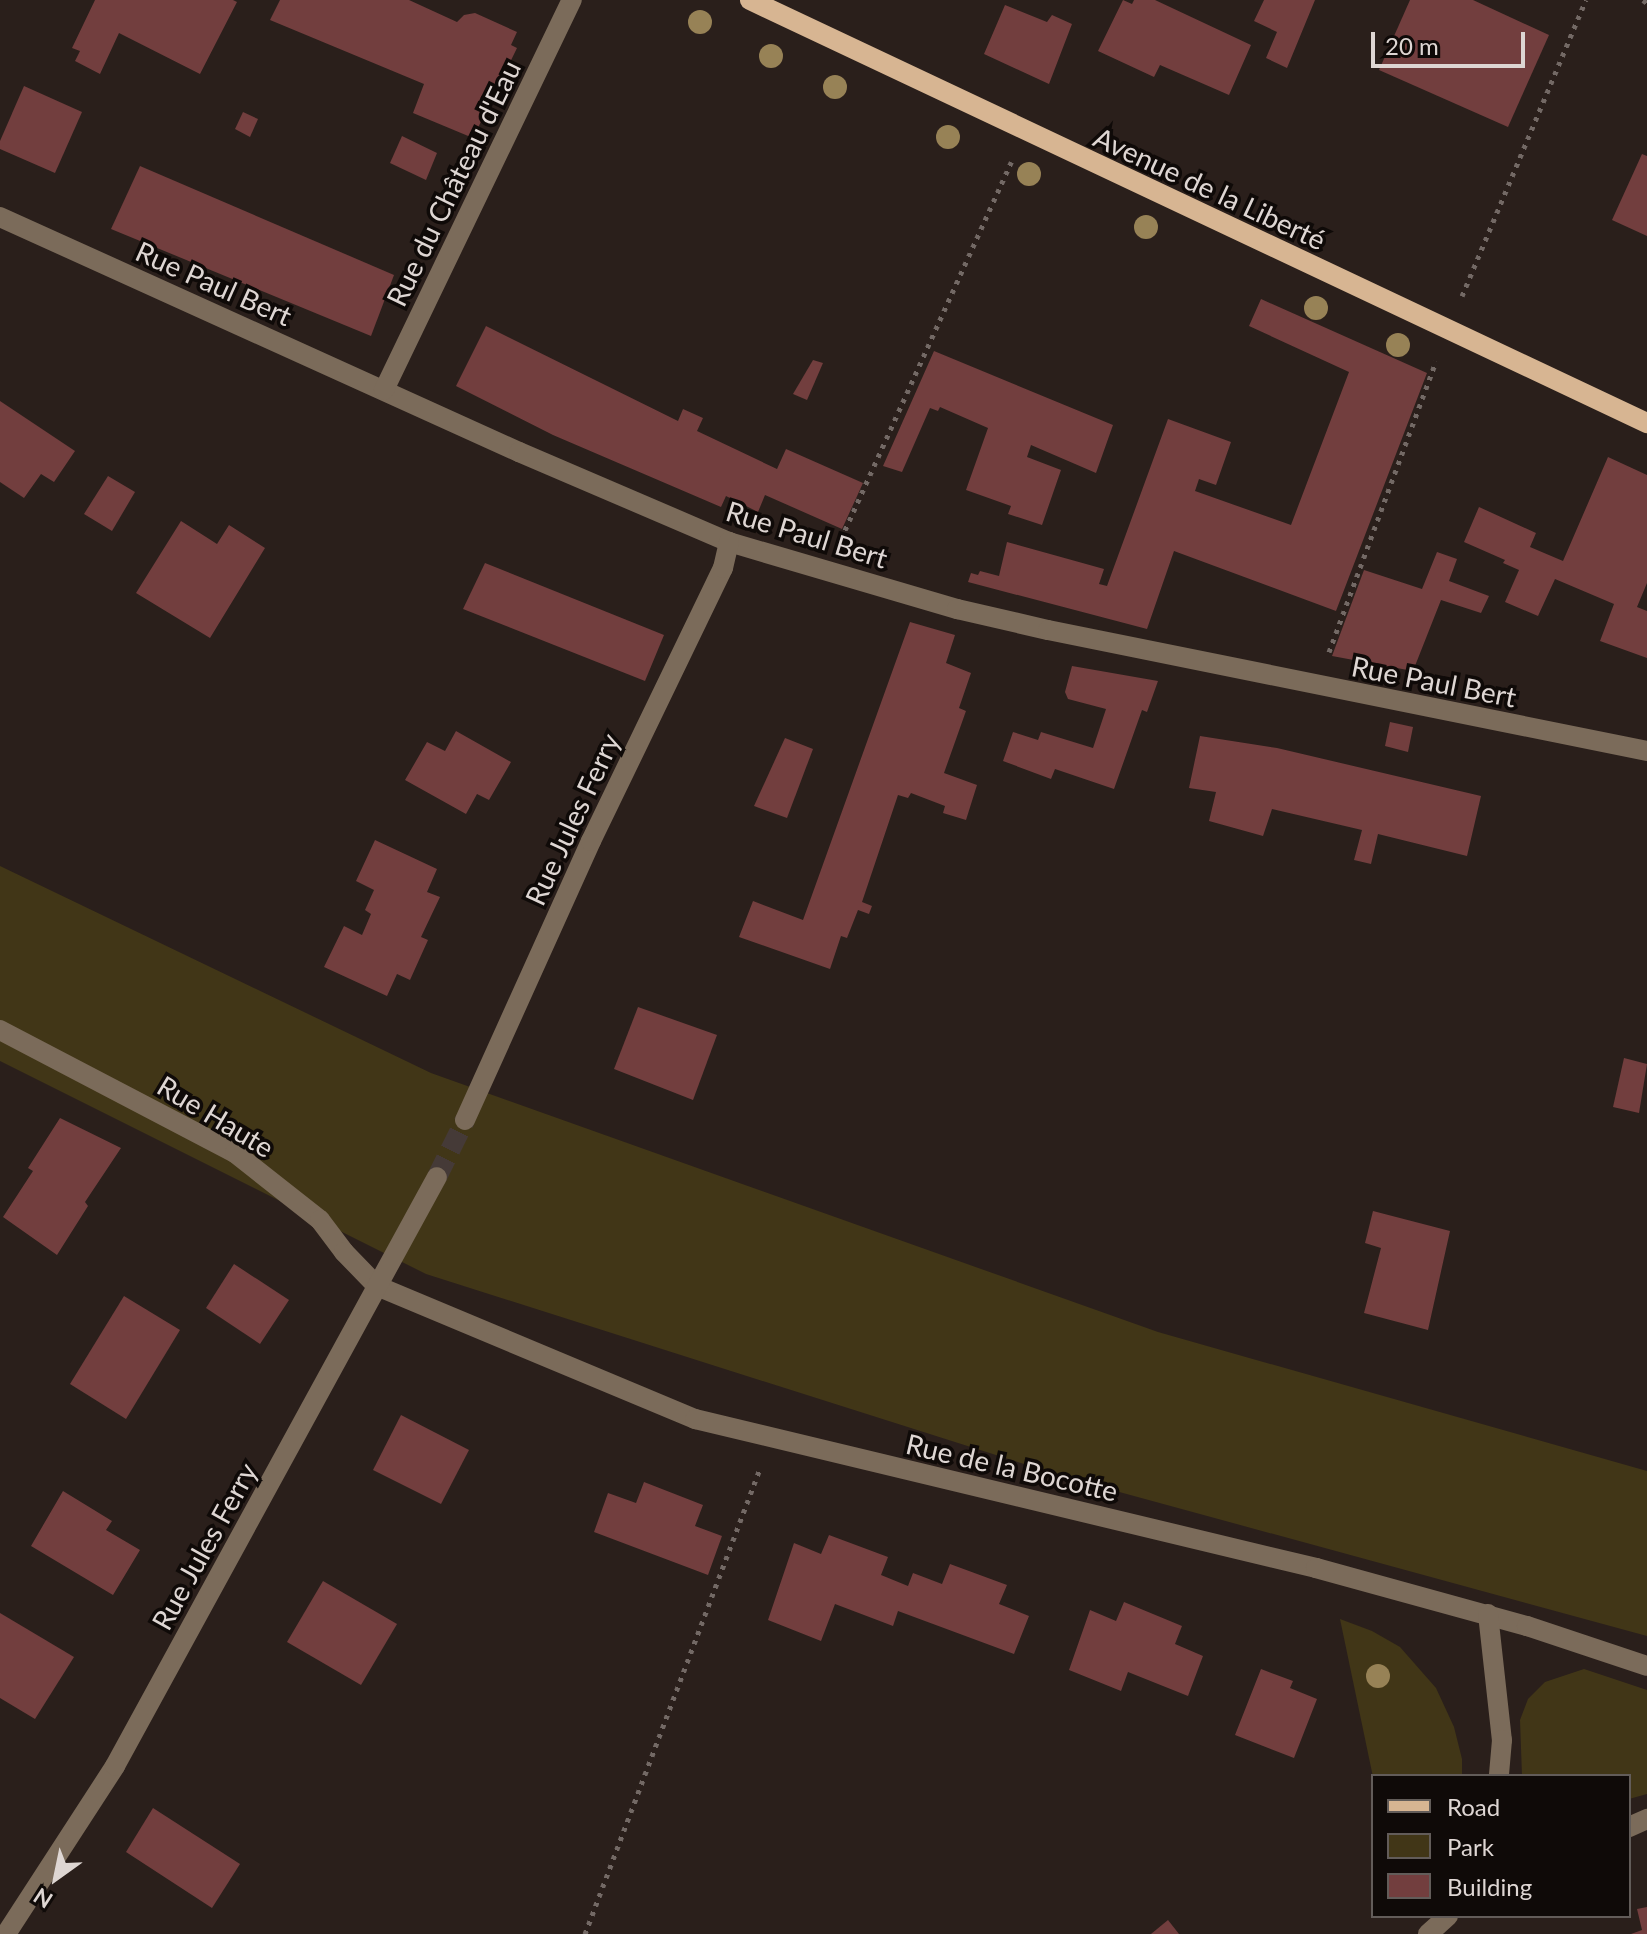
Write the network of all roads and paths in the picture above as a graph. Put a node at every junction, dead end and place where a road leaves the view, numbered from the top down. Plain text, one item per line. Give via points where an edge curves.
1 (572, 0) edge
2 (750, 0) edge
3 (1024, 132) junction
4 (0, 217) edge
5 (384, 390) junction
6 (1647, 423) edge
7 (729, 542) junction
8 (826, 572) junction
9 (1647, 751) edge
10 (0, 1030) edge
11 (465, 1120) tunnel mouth
12 (437, 1177) tunnel mouth
13 (377, 1286) junction
14 (772, 1438) junction
15 (1488, 1614) junction
16 (1647, 1666) edge
17 (1499, 1774) edge
18 (1446, 1918) edge
19 (6, 1934) edge
20 (585, 1934) edge
21 (1428, 1934) edge

1 - 5 street, Rue du Château d'Eau
2 - 3 main road, Avenue de la Liberté
3 - 6 main road, Avenue de la Liberté
3 - 8 path
4 - 5 street, Rue Paul Bert
5 - 7 street, Rue Paul Bert
7 - 8 street, Rue Paul Bert
7 - 11 street, Rue Jules Ferry via 723,568
8 - 9 street, Rue Paul Bert via 1048,630
10 - 13 street, Rue Haute via 235,1153 320,1220
12 - 13 street, Rue Jules Ferry
13 - 14 street, Rue de la Bocotte via 695,1419
13 - 19 street, Rue Jules Ferry via 115,1766
14 - 15 street, Rue de la Bocotte
14 - 20 path
15 - 16 street, Rue de la Bocotte
15 - 17 street via 1502,1740
18 - 21 street

